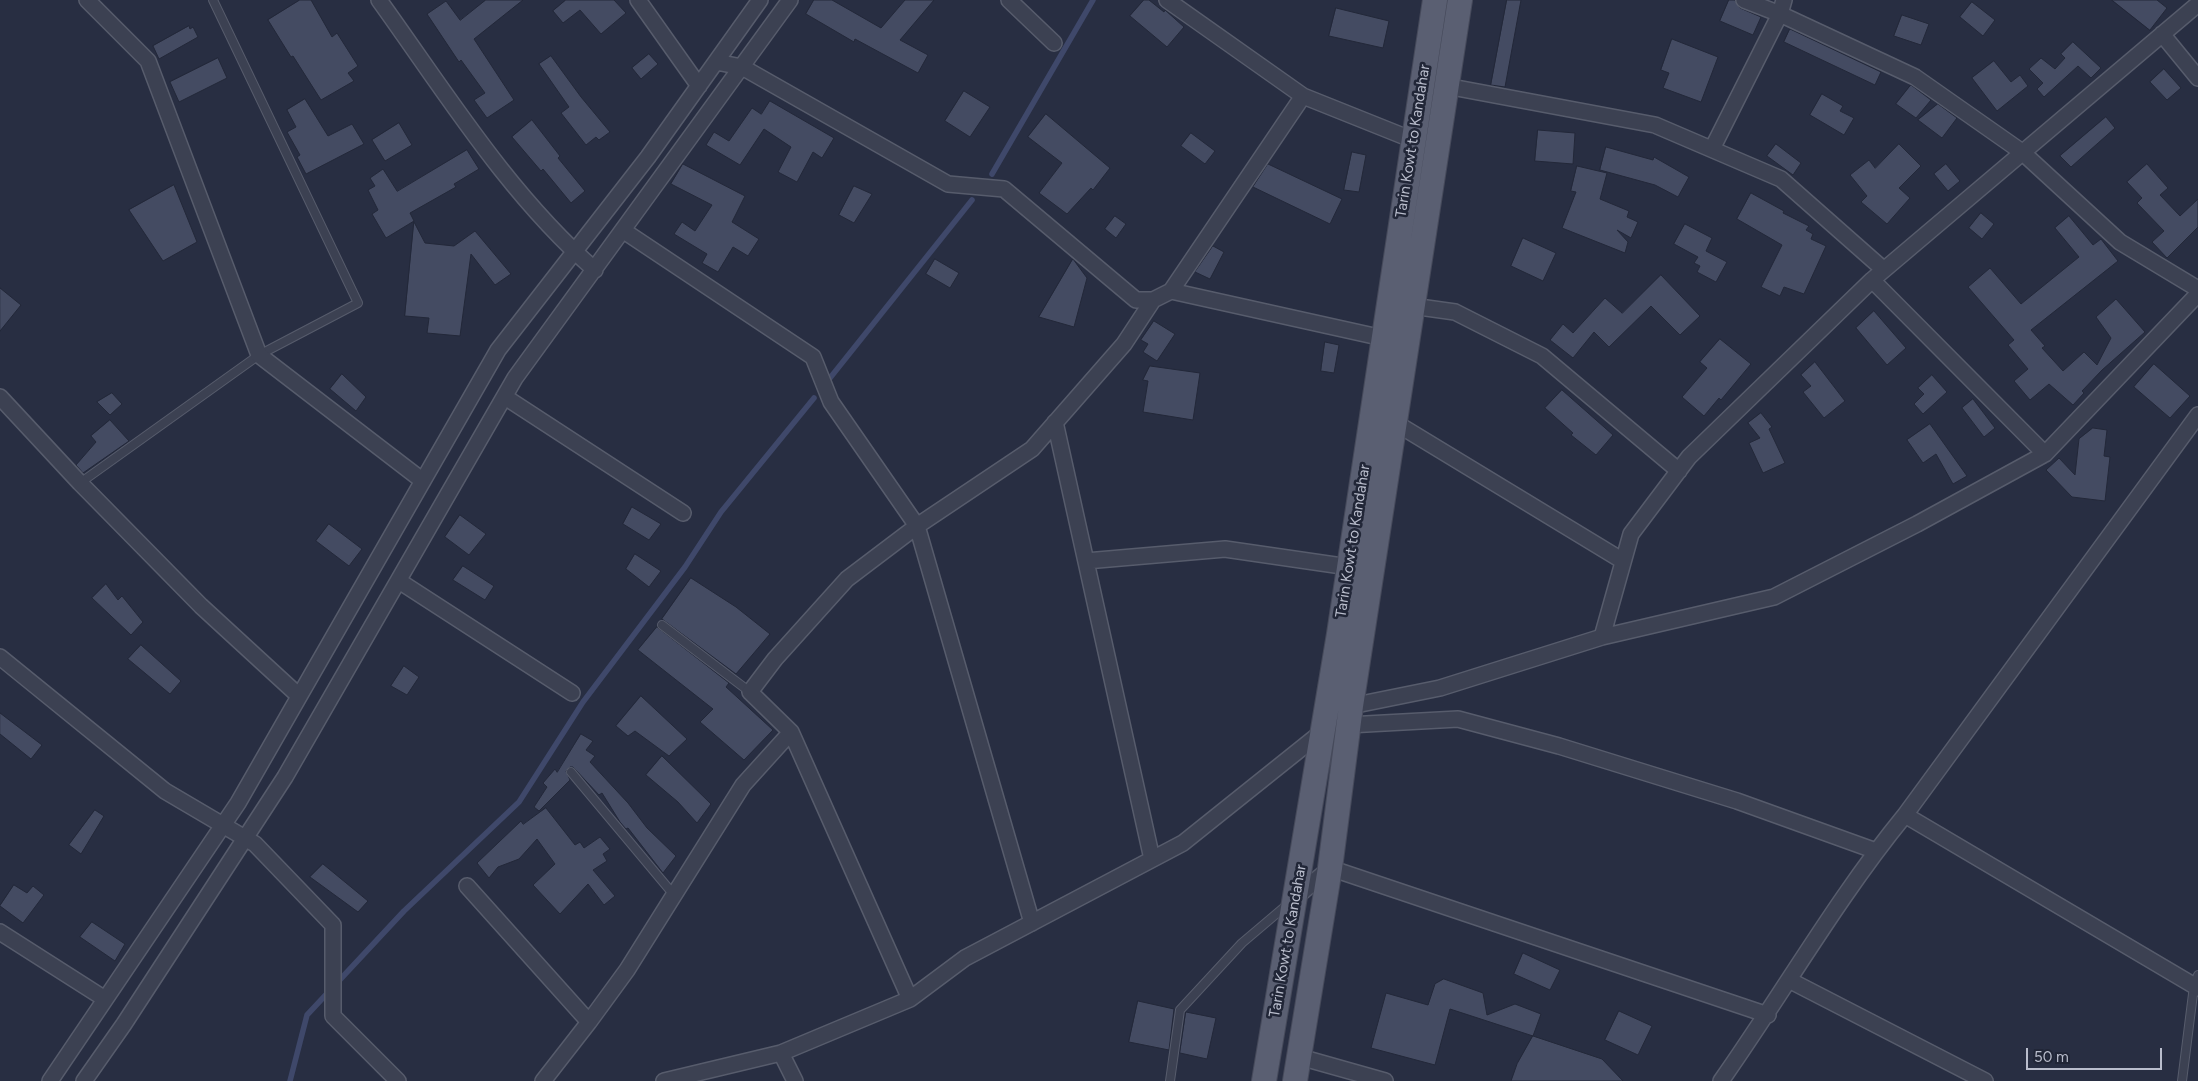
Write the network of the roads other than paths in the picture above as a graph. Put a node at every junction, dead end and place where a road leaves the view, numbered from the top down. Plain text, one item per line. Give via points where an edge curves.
1 (87, 0) edge
2 (214, 0) edge
3 (380, 0) edge
4 (638, 0) edge
5 (760, 0) edge
6 (790, 0) edge
7 (1009, 0) edge
8 (1167, 0) edge
9 (1435, 0) edge
10 (1460, 0) edge
11 (1744, 0) edge
12 (2198, 4) edge
13 (1782, 7) edge
14 (2162, 34) junction
15 (1054, 43) dead end
16 (716, 62) junction
17 (742, 68) junction
18 (2198, 78) edge
19 (699, 86) junction
20 (1446, 86) junction
21 (1302, 96) junction
22 (1413, 140) junction
23 (1712, 149) junction
24 (2022, 152) junction
25 (624, 231) junction
26 (574, 252) junction
27 (1883, 269) junction
28 (595, 270) junction
29 (1872, 280) junction
30 (2198, 289) edge
31 (1171, 291) junction
32 (2198, 294) edge
33 (1153, 300) junction
34 (1412, 306) junction
35 (1383, 338) junction
36 (259, 355) junction
37 (0, 397) edge
38 (504, 397) junction
39 (2198, 415) edge
40 (1055, 422) junction
41 (1394, 422) junction
42 (2045, 454) junction
43 (1679, 471) junction
44 (422, 481) junction
45 (80, 483) junction
46 (683, 513) dead end
47 (917, 526) junction
48 (1623, 560) junction
49 (1086, 561) junction
50 (1349, 568) junction
51 (399, 581) junction
52 (662, 625) dead end
53 (1602, 637) junction
54 (0, 657) edge
55 (750, 692) junction
56 (572, 694) dead end
57 (299, 696) junction
58 (1350, 716) junction
59 (1323, 731) junction
60 (791, 732) junction
61 (571, 772) dead end
62 (1905, 815) junction
63 (223, 825) junction
64 (245, 838) junction
65 (1876, 851) junction
66 (1152, 859) junction
67 (1330, 868) junction
68 (467, 886) dead end
69 (674, 895) junction
70 (1295, 898) junction
71 (1032, 923) junction
72 (0, 932) edge
73 (1789, 980) junction
74 (2197, 983) edge
75 (106, 999) junction
76 (910, 999) junction
77 (1768, 1015) junction
78 (589, 1022) junction
79 (781, 1053) junction
80 (1300, 1057) junction
81 (50, 1081) edge
82 (84, 1081) edge
83 (398, 1081) edge
84 (543, 1081) edge
85 (664, 1081) edge
86 (795, 1081) edge
87 (1170, 1081) edge
88 (1264, 1081) edge
89 (1295, 1081) edge
90 (1385, 1081) edge
91 (1721, 1081) edge
92 (1985, 1081) edge
93 (2182, 1081) edge

1 - 36 street via 148,61
2 - 36 lane via 358,303
3 - 26 street via 503,173
4 - 19 street
5 - 16 street
6 - 17 street
7 - 15 street
8 - 21 street
9 - 22 main road, Tarin Kowt to Kandahar
10 - 20 main road, Tarin Kowt to Kandahar
11 - 13 street
12 - 14 street
13 - 23 street
13 - 24 street via 1915,77
14 - 18 street
14 - 24 street
16 - 17 street
16 - 19 street
17 - 25 street
17 - 33 street via 948,184 1004,189 1136,300
19 - 26 street
20 - 23 street via 1655,125
20 - 34 main road, Tarin Kowt to Kandahar
21 - 22 street
21 - 31 street
22 - 35 main road, Tarin Kowt to Kandahar
23 - 27 street via 1781,179
24 - 27 street
24 - 30 street via 2120,242
25 - 28 street
25 - 47 street via 813,357 831,402
26 - 28 street
26 - 44 street via 498,350
27 - 29 street
28 - 38 street
29 - 42 street
29 - 43 street
31 - 33 street
31 - 35 street
32 - 42 street
33 - 40 street via 1124,344
34 - 41 main road, Tarin Kowt to Kandahar
34 - 43 street via 1455,312 1542,356
35 - 50 main road, Tarin Kowt to Kandahar
36 - 44 street
36 - 45 lane
37 - 45 street
38 - 46 street
38 - 51 street
39 - 62 street
40 - 47 street via 1032,450
40 - 49 street
41 - 48 street
41 - 58 main road, Tarin Kowt to Kandahar
42 - 53 street via 1774,597
43 - 48 street via 1631,534
44 - 57 street
45 - 57 street via 201,606
47 - 55 street via 847,579 775,659
47 - 71 street
48 - 53 street
49 - 50 street via 1224,549
49 - 66 street
50 - 59 main road, Tarin Kowt to Kandahar
51 - 56 street
51 - 64 street via 285,777
52 - 55 lane
53 - 58 street
54 - 63 street via 165,791
55 - 60 street
57 - 63 street
58 - 65 street via 1458,719 1559,746 1737,801
58 - 67 main road, Tarin Kowt to Kandahar
59 - 66 street via 1183,843
59 - 70 main road, Tarin Kowt to Kandahar
60 - 69 street via 743,785
60 - 76 street
61 - 69 lane
62 - 65 street
62 - 74 street
63 - 64 street
63 - 75 street
64 - 82 street
64 - 83 street via 255,844 333,926 333,1016
65 - 73 street
66 - 71 street
67 - 70 street
67 - 77 street
67 - 80 main road, Tarin Kowt to Kandahar
68 - 78 street
69 - 78 street via 627,970
70 - 87 lane via 1242,943 1180,1010
70 - 88 main road, Tarin Kowt to Kandahar
71 - 76 street via 965,958
72 - 75 street
73 - 77 street
73 - 92 street
74 - 93 lane
75 - 81 street
76 - 79 street
77 - 91 street
78 - 84 street
79 - 85 street
79 - 86 street
80 - 89 main road, Tarin Kowt to Kandahar
80 - 90 street

